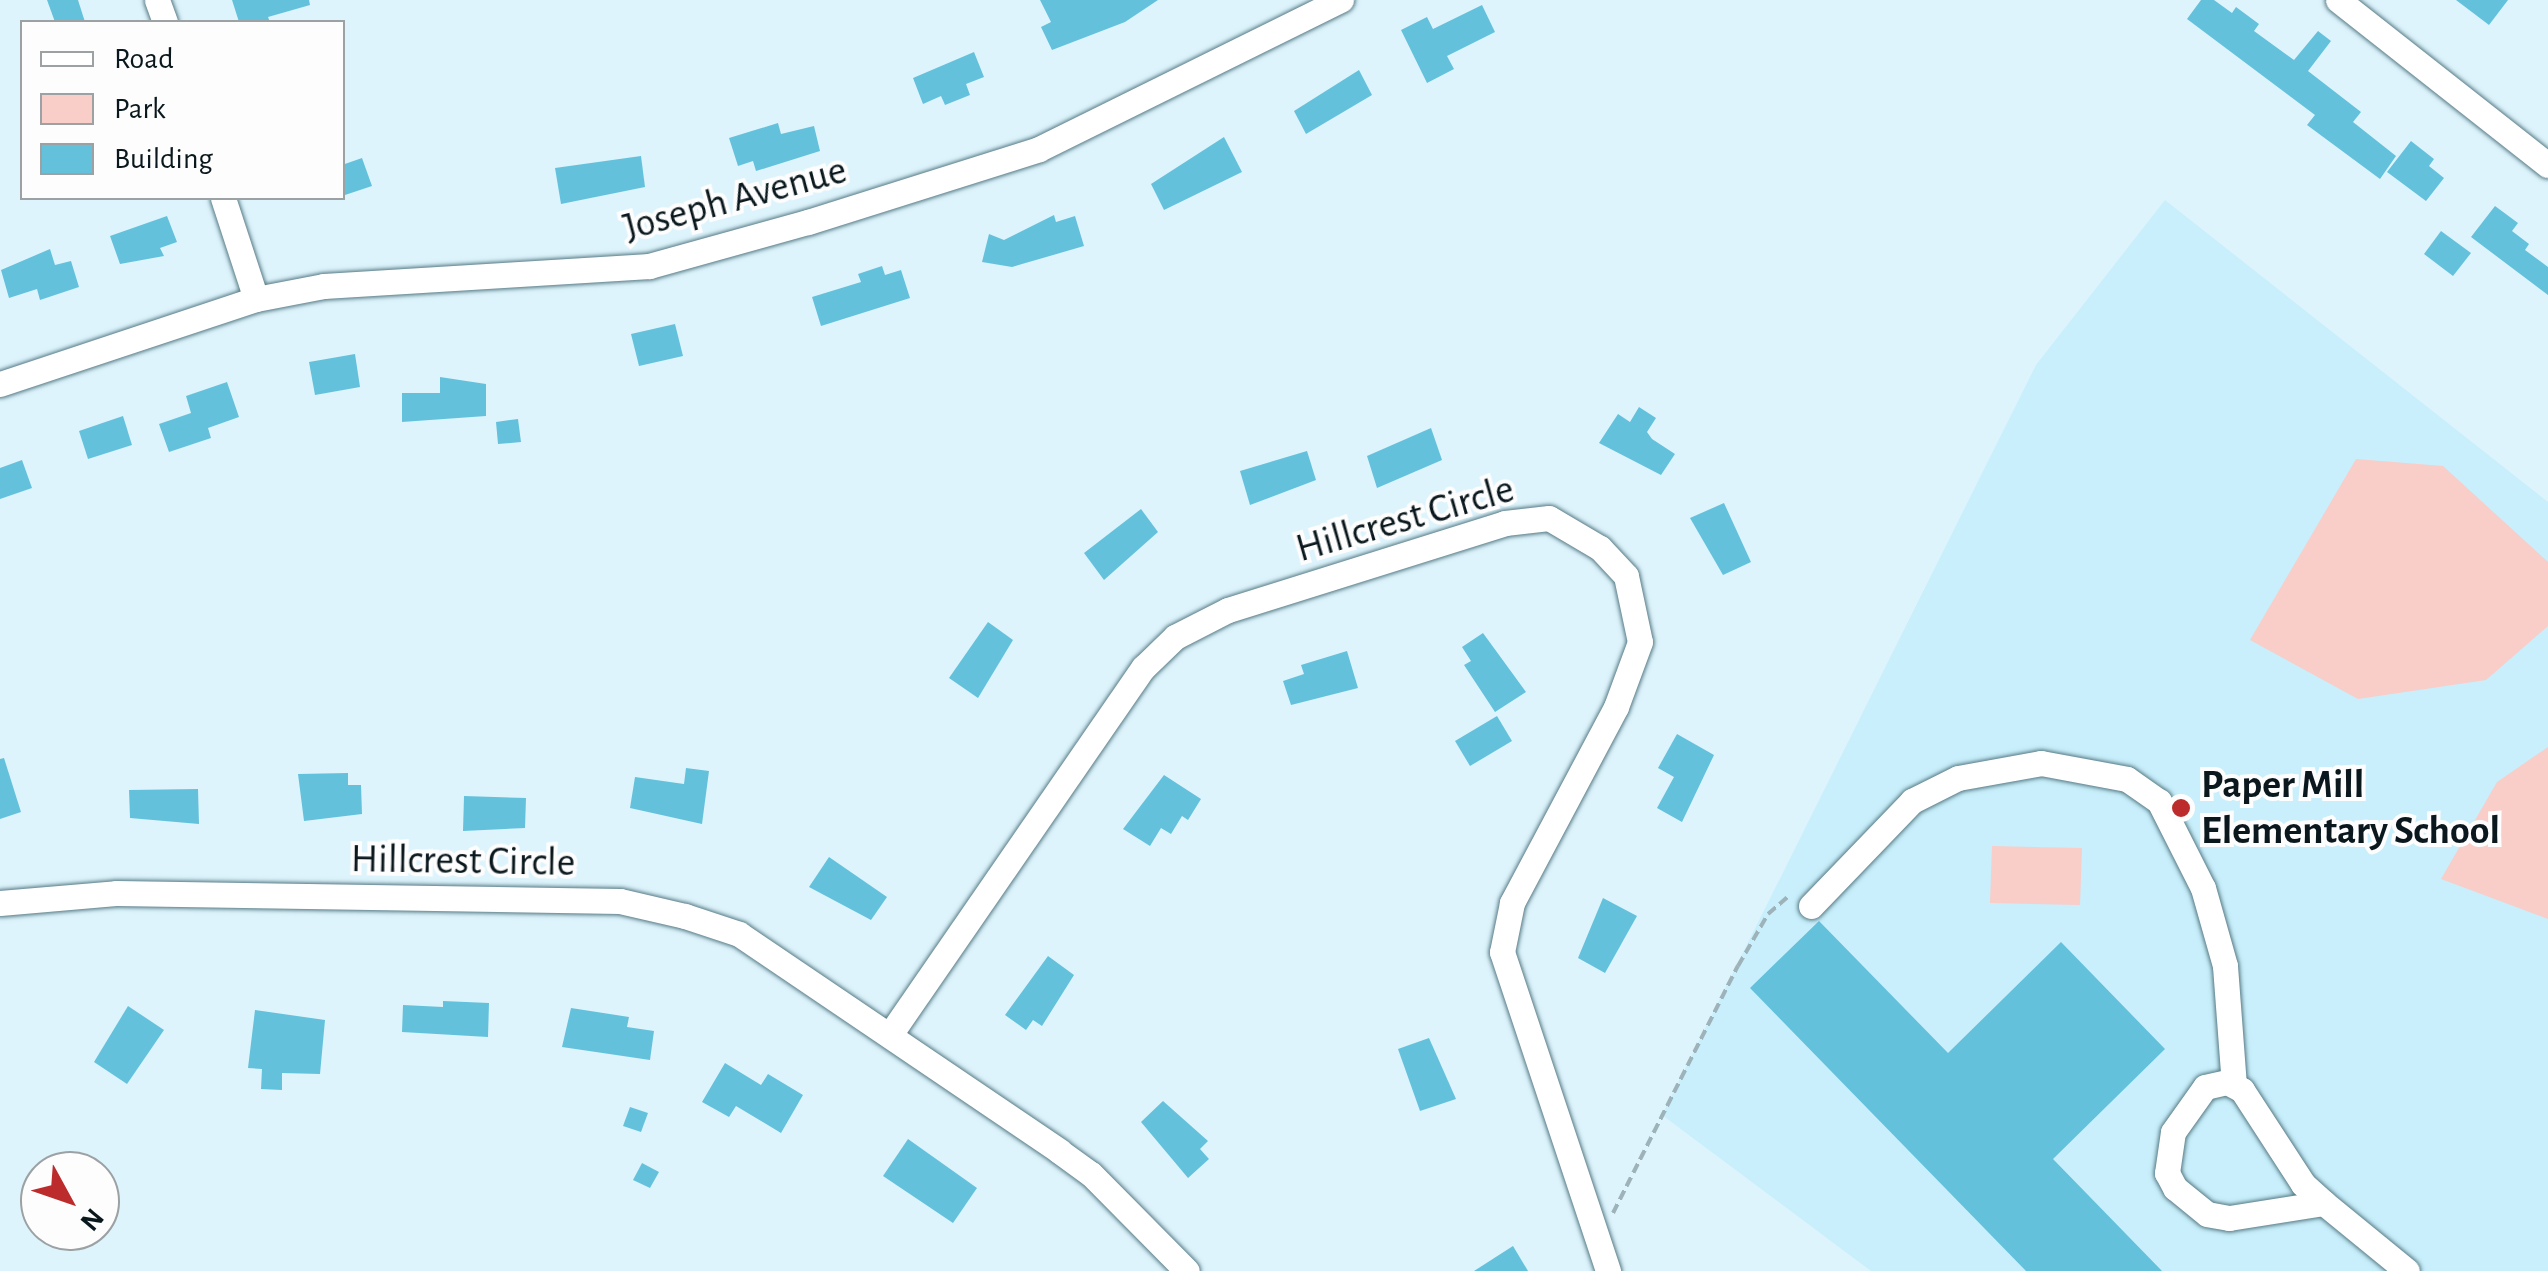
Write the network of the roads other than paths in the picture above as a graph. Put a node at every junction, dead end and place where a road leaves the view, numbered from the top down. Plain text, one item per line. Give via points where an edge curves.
1 (1341, 0) edge
2 (2338, 0) edge
3 (2548, 165) edge
4 (223, 200) edge
5 (256, 299) junction
6 (0, 384) edge
7 (0, 903) edge
8 (1811, 906) road end
9 (891, 1032) junction
10 (2234, 1085) junction
11 (2324, 1203) junction
12 (1187, 1271) edge
13 (1608, 1271) edge
14 (2407, 1271) edge

1 - 5 street, Joseph Avenue via 1039,148 667,261 324,286
2 - 3 street
4 - 5 street
5 - 6 street, Joseph Avenue
7 - 9 street, Hillcrest Circle via 116,894 620,901 739,934
8 - 10 street via 1912,800 1958,778 2041,763 2127,779 2159,801 2203,888 2224,966
9 - 12 street, Hillcrest Circle via 1091,1174
9 - 13 street, Hillcrest Circle via 1143,668 1175,638 1228,610 1505,523 1549,518 1600,548 1626,576 1640,642 1616,707 1512,903 1502,952
10 - 11 street via 2303,1184
10 - 11 street via 2205,1087 2186,1109 2168,1151 2167,1172 2188,1204 2229,1218
11 - 14 street

